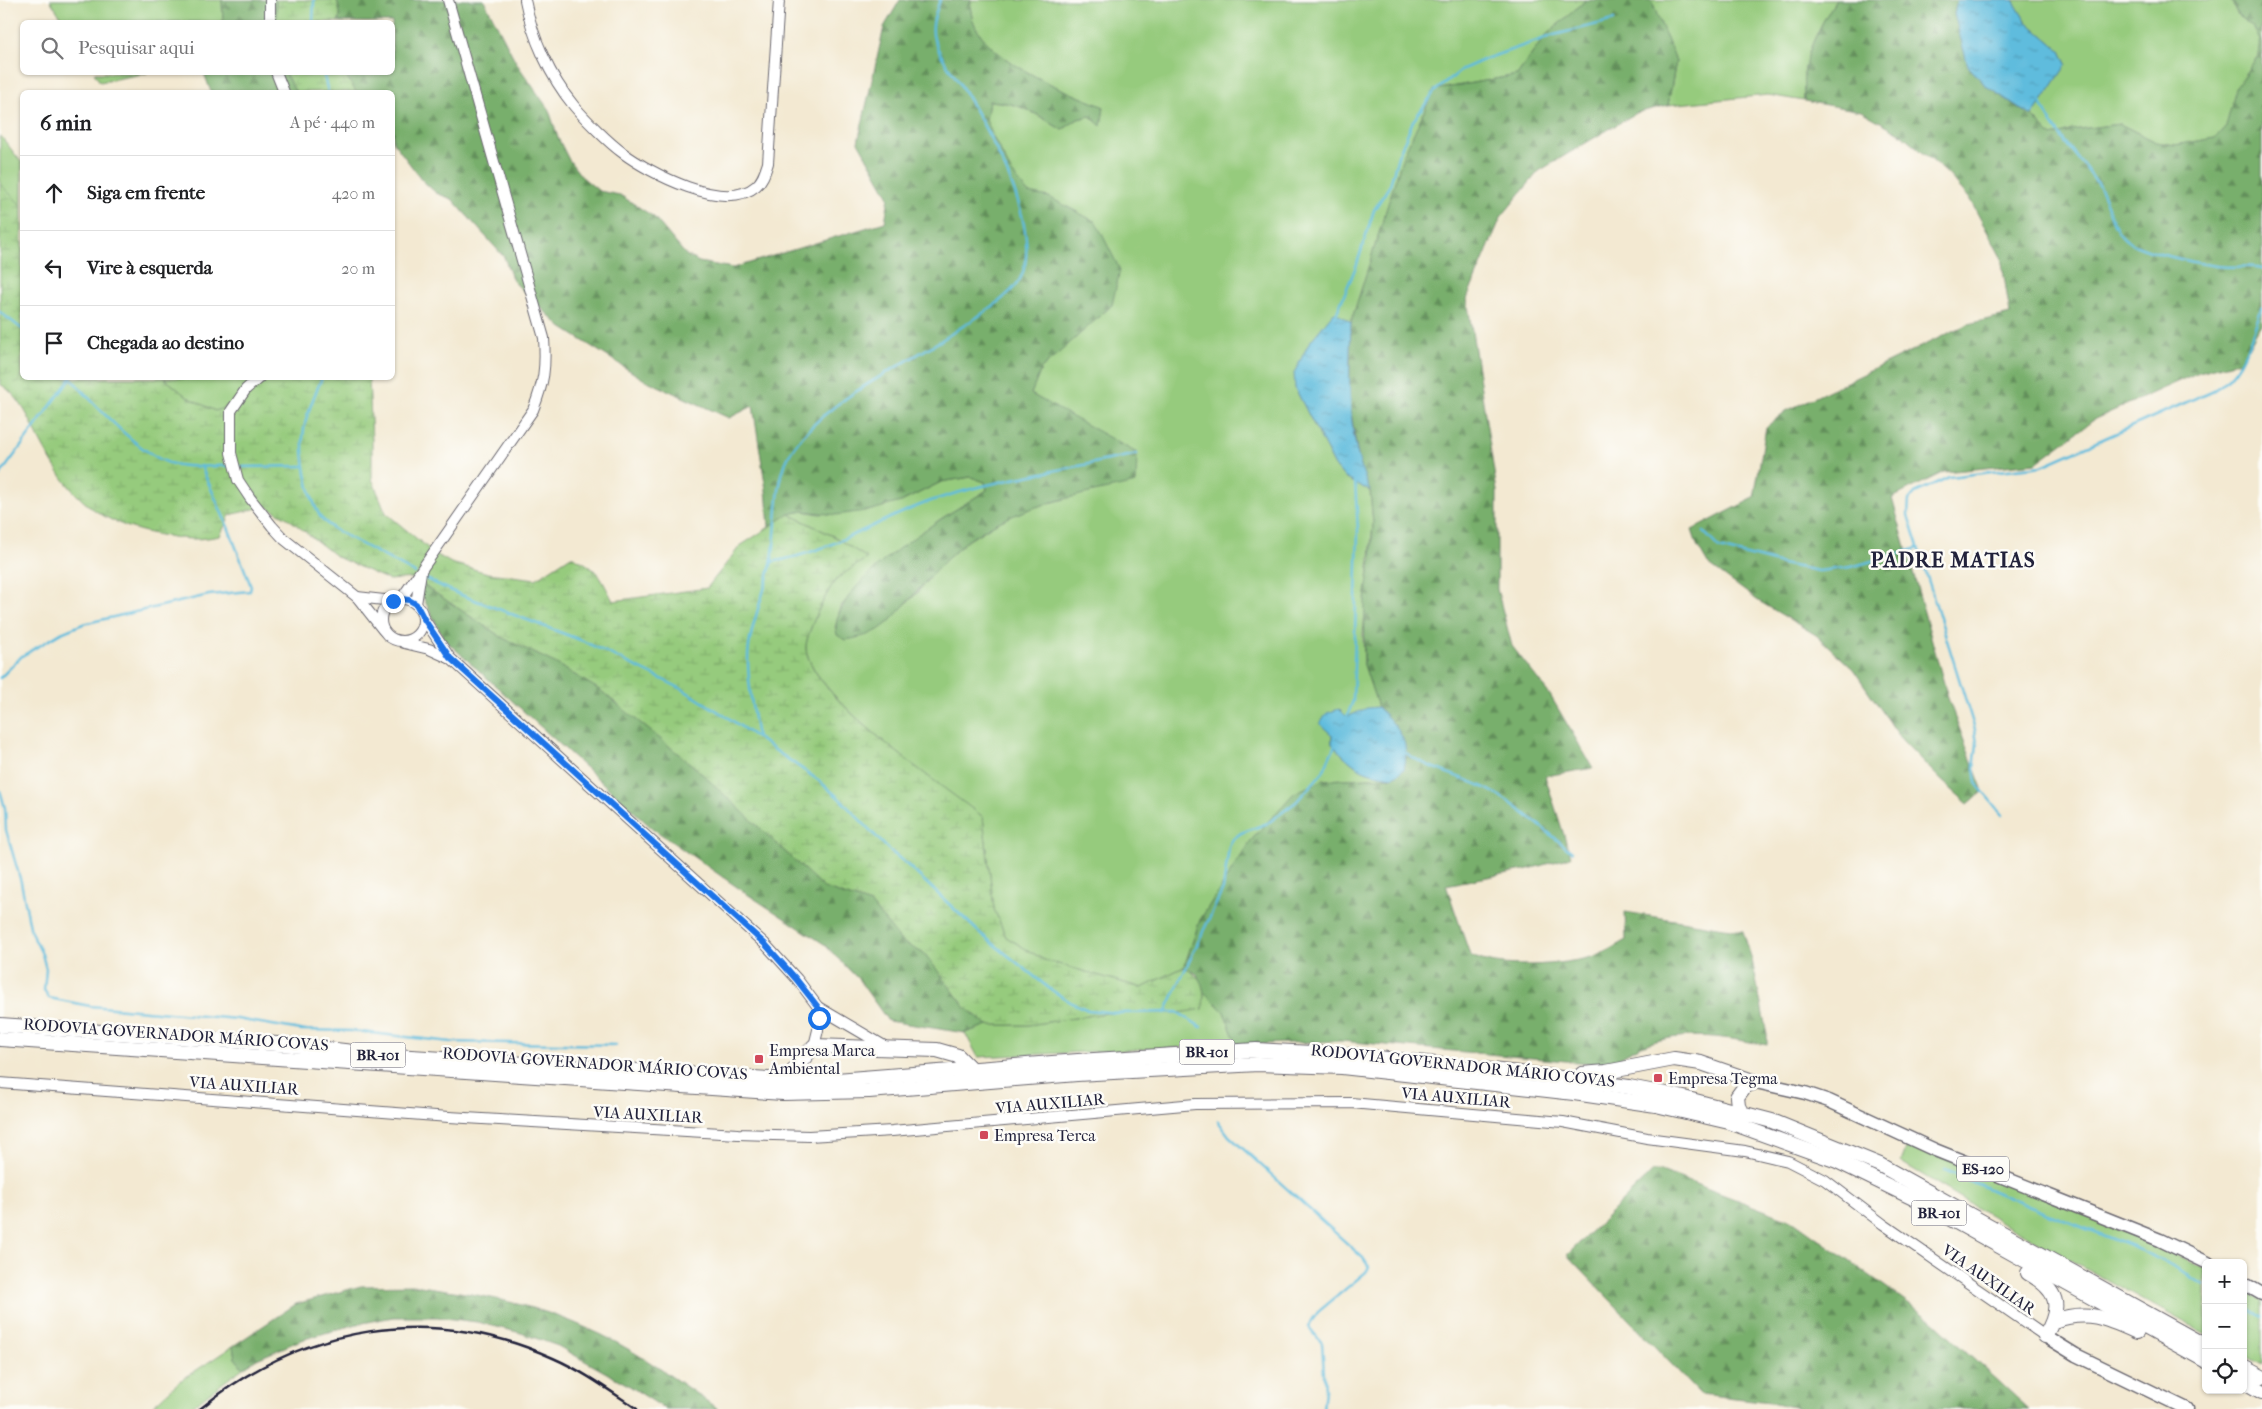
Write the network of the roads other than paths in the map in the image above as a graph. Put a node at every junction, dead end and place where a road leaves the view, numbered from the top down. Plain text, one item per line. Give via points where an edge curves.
1 (270, 0) edge
2 (448, 0) edge
3 (525, 0) edge
4 (779, 0) edge
5 (270, 20) edge
6 (277, 75) edge
7 (283, 90) edge
8 (257, 380) edge
9 (421, 571) junction
10 (357, 597) junction
11 (397, 600) junction
12 (416, 604) junction
13 (424, 619) junction
14 (383, 630) junction
15 (395, 641) junction
16 (450, 658) junction
17 (818, 1007) junction
18 (0, 1025) edge
19 (0, 1039) edge
20 (814, 1046) junction
21 (886, 1047) junction
22 (971, 1069) junction
23 (1538, 1075) junction
24 (786, 1080) junction
25 (1756, 1082) junction
26 (0, 1083) edge
27 (1742, 1114) junction
28 (1973, 1232) junction
29 (2202, 1260) edge
30 (2247, 1285) edge
31 (2262, 1294) edge
32 (2054, 1321) junction
33 (2045, 1336) junction
34 (2202, 1354) edge
35 (2202, 1354) edge
36 (2202, 1354) edge
37 (2247, 1369) edge
38 (2262, 1377) edge
39 (2247, 1384) edge
40 (2262, 1392) edge
41 (2187, 1409) edge

1 - 5 street
2 - 9 street via 544,338 546,364 542,388 533,410
3 - 4 street via 548,66 575,107 623,153 686,187 706,194 726,195 754,188 768,163
6 - 7 street
8 - 10 street via 231,411 231,453 238,480 284,539
9 - 11 street
9 - 12 street
10 - 11 street
10 - 14 street
11 - 12 street
11 - 14 street via 386,606 382,613 380,622
12 - 13 street
13 - 15 street via 423,627 412,640
13 - 16 street
14 - 15 street
15 - 16 street via 430,649
16 - 17 street via 759,938
17 - 20 street
17 - 21 street
18 - 24 highway, RODOVIA GOVERNADOR MÁRIO COVAS / BR-101 via 292,1045 379,1055
19 - 28 highway, RODOVIA GOVERNADOR MÁRIO COVAS / BR-101 via 783,1093 869,1091 1199,1066 1342,1067 1631,1101 1720,1120 1837,1160
20 - 21 highway
20 - 24 highway
21 - 22 highway via 937,1050 958,1056
22 - 23 highway, RODOVIA GOVERNADOR MÁRIO COVAS / BR-101 via 1256,1050 1350,1055
22 - 24 highway, RODOVIA GOVERNADOR MÁRIO COVAS / BR-101 via 824,1081
23 - 25 highway via 1606,1072 1674,1060 1701,1063
23 - 27 highway, RODOVIA GOVERNADOR MÁRIO COVAS / BR-101 via 1629,1087
25 - 27 highway via 1745,1086 1738,1096
25 - 29 main road, ES-120 via 1805,1092 1829,1101 1935,1150 2160,1240
26 - 33 street, VIA AUXILIAR via 449,1117 746,1135 808,1136 892,1131 1195,1104 1351,1103 1563,1122 1647,1138 1745,1151 1788,1161 1825,1180 1882,1224
27 - 35 highway, RODOVIA GOVERNADOR MÁRIO COVAS / BR-101 via 1772,1121 1880,1166
28 - 32 highway via 2005,1259 2050,1288 2056,1308
28 - 34 highway, RODOVIA GOVERNADOR MÁRIO COVAS / BR-101
30 - 31 main road
32 - 33 highway
32 - 36 highway via 2069,1316 2093,1315
33 - 41 main road via 2076,1355
37 - 38 highway
39 - 40 highway

